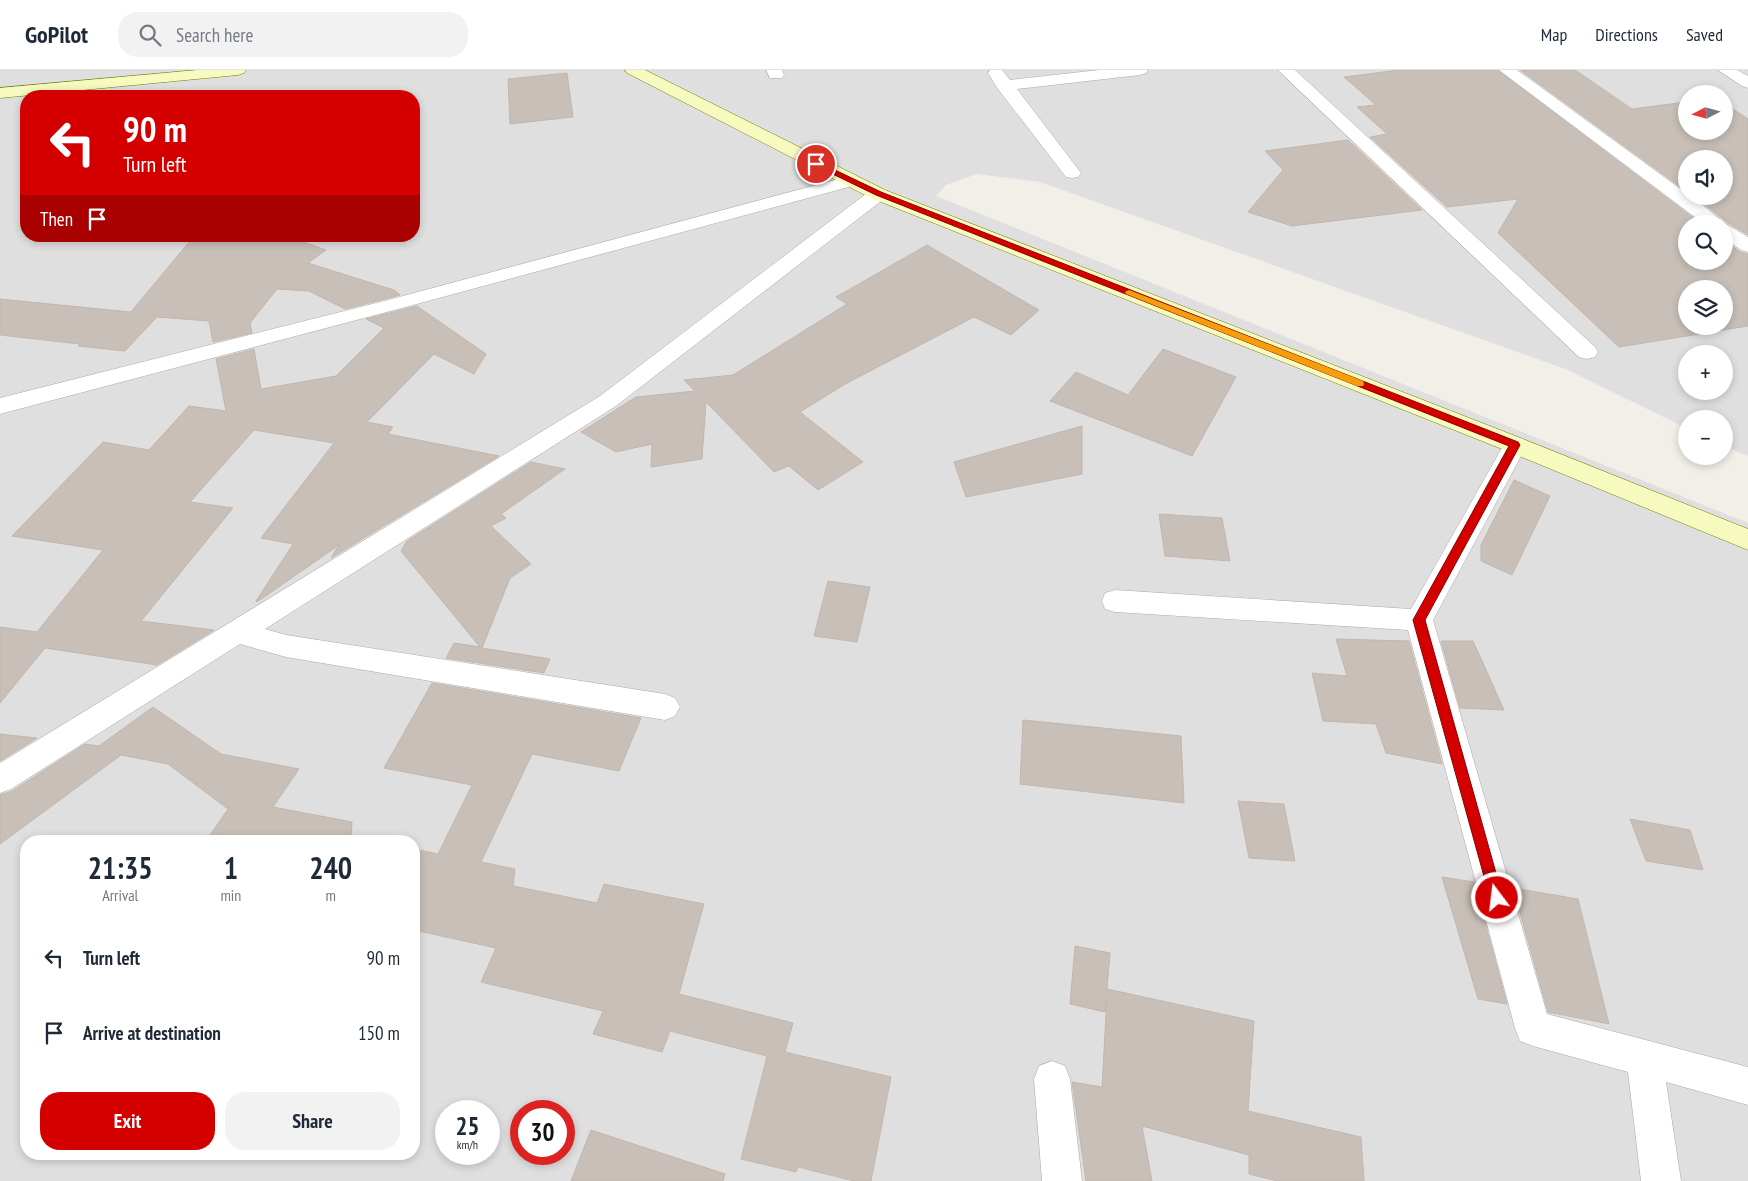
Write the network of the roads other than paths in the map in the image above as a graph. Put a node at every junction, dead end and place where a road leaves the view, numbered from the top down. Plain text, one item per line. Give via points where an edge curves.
1 (238, 70) edge
2 (633, 70) edge
3 (994, 70) edge
4 (1140, 70) edge
5 (1286, 70) edge
6 (1507, 70) edge
7 (1726, 70) edge
8 (1748, 83) edge
9 (1004, 86) junction
10 (34, 90) edge
11 (20, 91) edge
12 (0, 93) edge
13 (1072, 173) dead end
14 (850, 181) junction
15 (878, 194) junction
16 (1705, 215) edge
17 (1733, 235) edge
18 (1748, 246) edge
19 (1587, 352) dead end
20 (0, 406) edge
21 (1515, 445) junction
22 (1748, 540) edge
23 (1115, 601) dead end
24 (1419, 620) junction
25 (237, 632) junction
26 (665, 707) dead end
27 (0, 779) edge
28 (1644, 1057) junction
29 (1052, 1080) dead end
30 (1748, 1086) edge
31 (1062, 1181) edge
32 (1661, 1181) edge

1 - 10 street
2 - 14 street
3 - 9 street
4 - 9 street
5 - 19 street
6 - 16 street
7 - 8 street
9 - 13 street
11 - 12 street
14 - 15 street
14 - 20 street
15 - 21 street
15 - 25 street via 608,400
17 - 18 street
21 - 22 street
21 - 24 street
23 - 24 street
24 - 28 street via 1533,1028
25 - 26 street via 286,646
25 - 27 street
28 - 30 street
28 - 32 street
29 - 31 street

